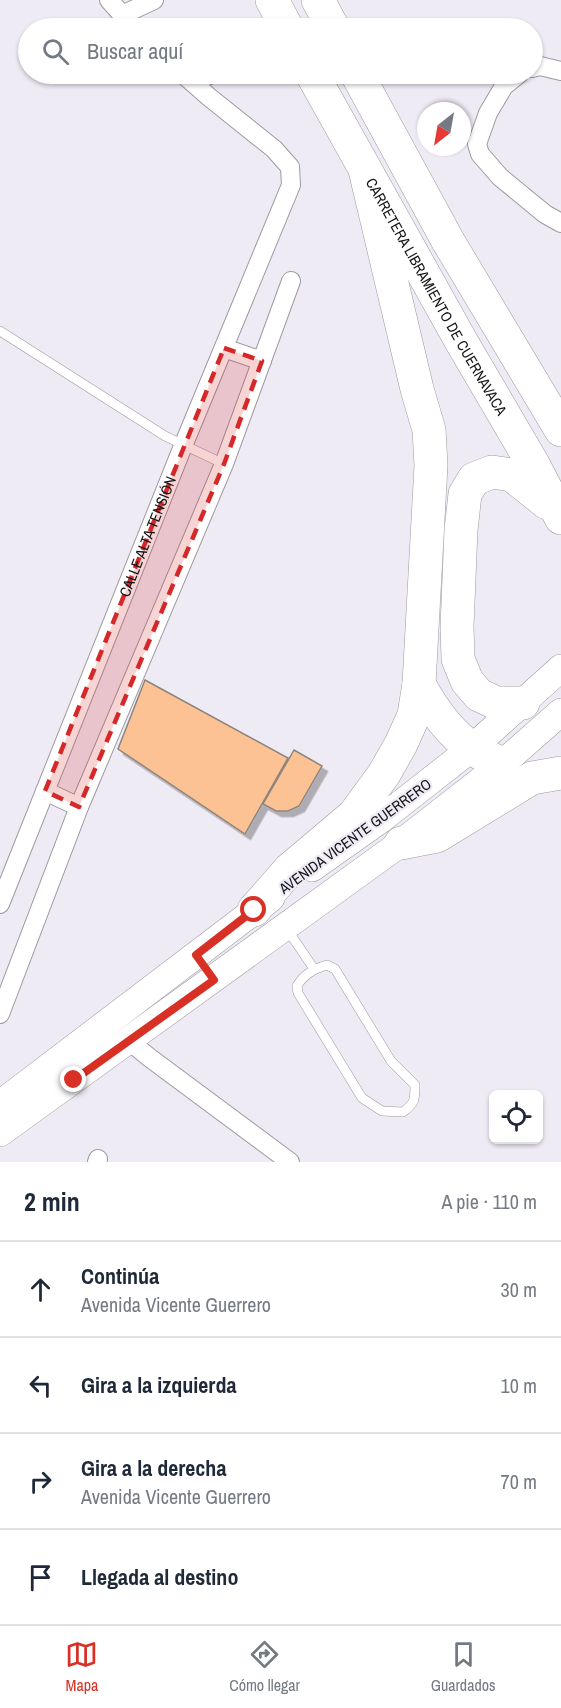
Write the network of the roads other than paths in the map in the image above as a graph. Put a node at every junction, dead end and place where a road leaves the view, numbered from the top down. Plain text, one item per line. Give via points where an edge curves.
1 (109, 0) edge
2 (154, 0) edge
3 (272, 0) edge
4 (318, 0) edge
5 (122, 15) junction
6 (125, 18) edge
7 (282, 18) edge
8 (328, 18) edge
9 (543, 67) edge
10 (561, 71) edge
11 (195, 84) edge
12 (318, 84) edge
13 (362, 84) edge
14 (506, 84) edge
15 (365, 170) junction
16 (561, 223) edge
17 (291, 281) dead end
18 (474, 283) junction
19 (0, 331) edge
20 (225, 348) junction
21 (262, 361) junction
22 (561, 387) edge
23 (561, 430) edge
24 (183, 446) junction
25 (224, 464) junction
26 (560, 516) edge
27 (561, 668) edge
28 (419, 684) junction
29 (523, 703) junction
30 (561, 712) edge
31 (472, 748) junction
32 (502, 764) junction
33 (561, 773) edge
34 (45, 791) junction
35 (79, 807) junction
36 (401, 843) junction
37 (0, 904) edge
38 (254, 910) junction
39 (285, 927) junction
40 (196, 955) junction
41 (315, 969) junction
42 (214, 980) junction
43 (3, 993) edge
44 (0, 1014) edge
45 (129, 1041) junction
46 (0, 1104) edge
47 (0, 1133) edge
48 (290, 1162) edge

1 - 5 street
2 - 5 street
3 - 7 highway
4 - 8 highway
5 - 6 street
9 - 10 street
11 - 20 street, CALLE ALTA TENSIÓN via 290,167 291,185
12 - 15 highway, CARRETERA LIBRAMIENTO DE CUERNAVACA
13 - 18 highway
14 - 16 street via 488,113 477,144 480,154 500,177 544,214
15 - 26 highway, CARRETERA LIBRAMIENTO DE CUERNAVACA
15 - 28 highway via 429,430 431,465
17 - 21 street
18 - 22 highway via 498,296
18 - 23 highway
19 - 24 lane
20 - 21 street
20 - 24 street, CALLE ALTA TENSIÓN
21 - 25 street
24 - 25 lane
24 - 34 street, CALLE ALTA TENSIÓN
25 - 35 street
26 - 29 highway via 512,475 492,472 474,479 465,494 456,626 458,660 467,681 479,695 496,703
27 - 29 main road, AVENIDA VICENTE GUERRERO
28 - 31 highway via 429,704
28 - 38 highway via 414,715 401,744 366,799 354,815 290,869
29 - 31 main road, AVENIDA VICENTE GUERRERO
30 - 32 main road, AVENIDA VICENTE GUERRERO
31 - 32 highway
31 - 38 main road, AVENIDA VICENTE GUERRERO
32 - 36 main road, AVENIDA VICENTE GUERRERO
33 - 36 highway via 532,778 437,836
34 - 35 street
34 - 37 street, CALLE ALTA TENSIÓN
35 - 43 street
36 - 39 main road, AVENIDA VICENTE GUERRERO
38 - 40 main road, AVENIDA VICENTE GUERRERO
39 - 41 lane
39 - 42 main road, AVENIDA VICENTE GUERRERO
40 - 42 main road
40 - 46 main road, AVENIDA VICENTE GUERRERO
41 - 41 lane via 327,965 335,969 391,1061 415,1085 415,1099 410,1107 402,1112 382,1111 362,1098 298,993 301,980
42 - 45 main road, AVENIDA VICENTE GUERRERO
43 - 44 street
45 - 47 main road, AVENIDA VICENTE GUERRERO
45 - 48 street

